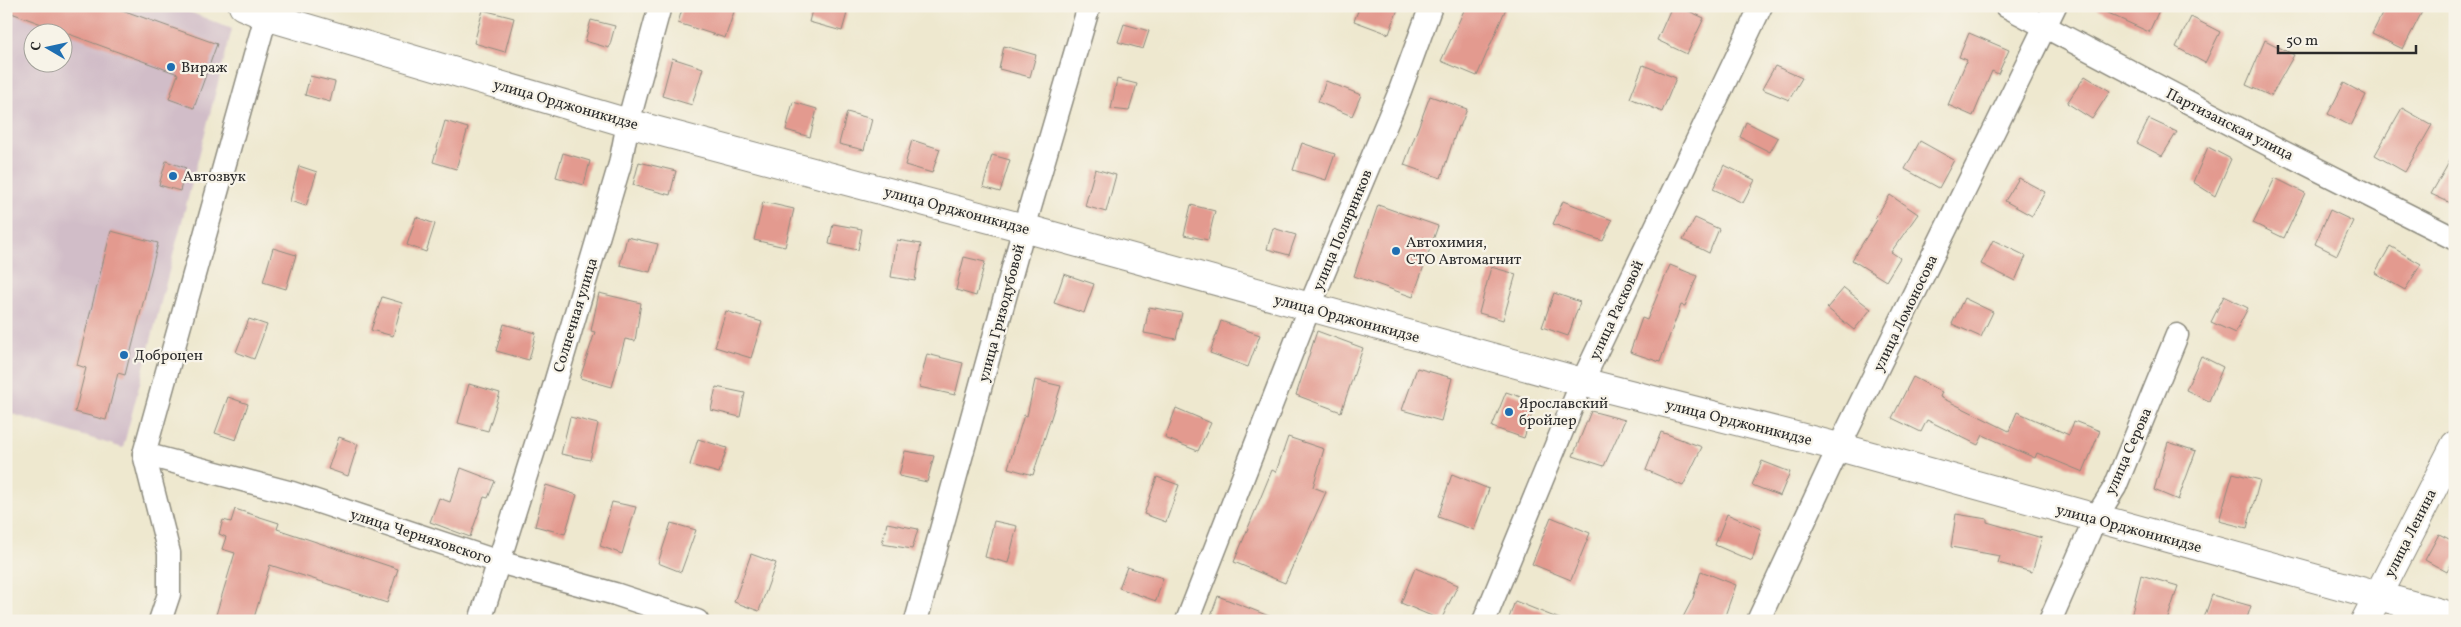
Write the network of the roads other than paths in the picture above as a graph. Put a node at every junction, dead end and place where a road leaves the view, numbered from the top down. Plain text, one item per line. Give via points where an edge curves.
1 (660, 6) edge
2 (1089, 6) edge
3 (1431, 6) edge
4 (1761, 6) edge
5 (2006, 6) edge
6 (2056, 6) edge
7 (259, 9) edge
8 (2046, 28) junction
9 (628, 122) junction
10 (1024, 228) junction
11 (2455, 239) edge
12 (1309, 308) junction
13 (2178, 335) dead end
14 (1582, 382) junction
15 (2455, 446) edge
16 (1839, 447) junction
17 (144, 454) junction
18 (2095, 519) junction
19 (499, 562) junction
20 (2378, 595) junction
21 (2455, 617) edge
22 (160, 621) edge
23 (480, 621) edge
24 (697, 621) edge
25 (916, 621) edge
26 (1187, 621) edge
27 (1484, 621) edge
28 (1758, 621) edge
29 (2050, 621) edge
30 (2365, 621) edge

1 - 9 street, Солнечная улица
2 - 10 street, улица Гризодубовой
3 - 12 street, улица Полярников via 1398,96
4 - 14 street, улица Расковой
5 - 8 street, Партизанская улица
6 - 8 street, улица Ломоносова
7 - 9 main road, улица Орджоникидзе
7 - 17 street
8 - 11 street, Партизанская улица
8 - 16 street, улица Ломоносова
9 - 10 main road, улица Орджоникидзе
9 - 19 street, Солнечная улица via 620,164
10 - 12 main road, улица Орджоникидзе
10 - 25 street, улица Гризодубовой
12 - 14 main road, улица Орджоникидзе
12 - 26 street, улица Полярников
13 - 18 street, улица Серова via 2115,487
14 - 16 main road, улица Орджоникидзе
14 - 27 street, улица Расковой
15 - 20 main road, улица Ленина
16 - 18 main road, улица Орджоникидзе
16 - 28 street, улица Ломоносова
17 - 19 street, улица Черняховского via 292,493
17 - 22 street via 169,554 169,594
18 - 20 main road, улица Орджоникидзе
18 - 29 street, улица Серова
19 - 23 street, Солнечная улица
19 - 24 street, улица Черняховского
20 - 21 main road, улица Орджоникидзе
20 - 30 main road, улица Ленина

